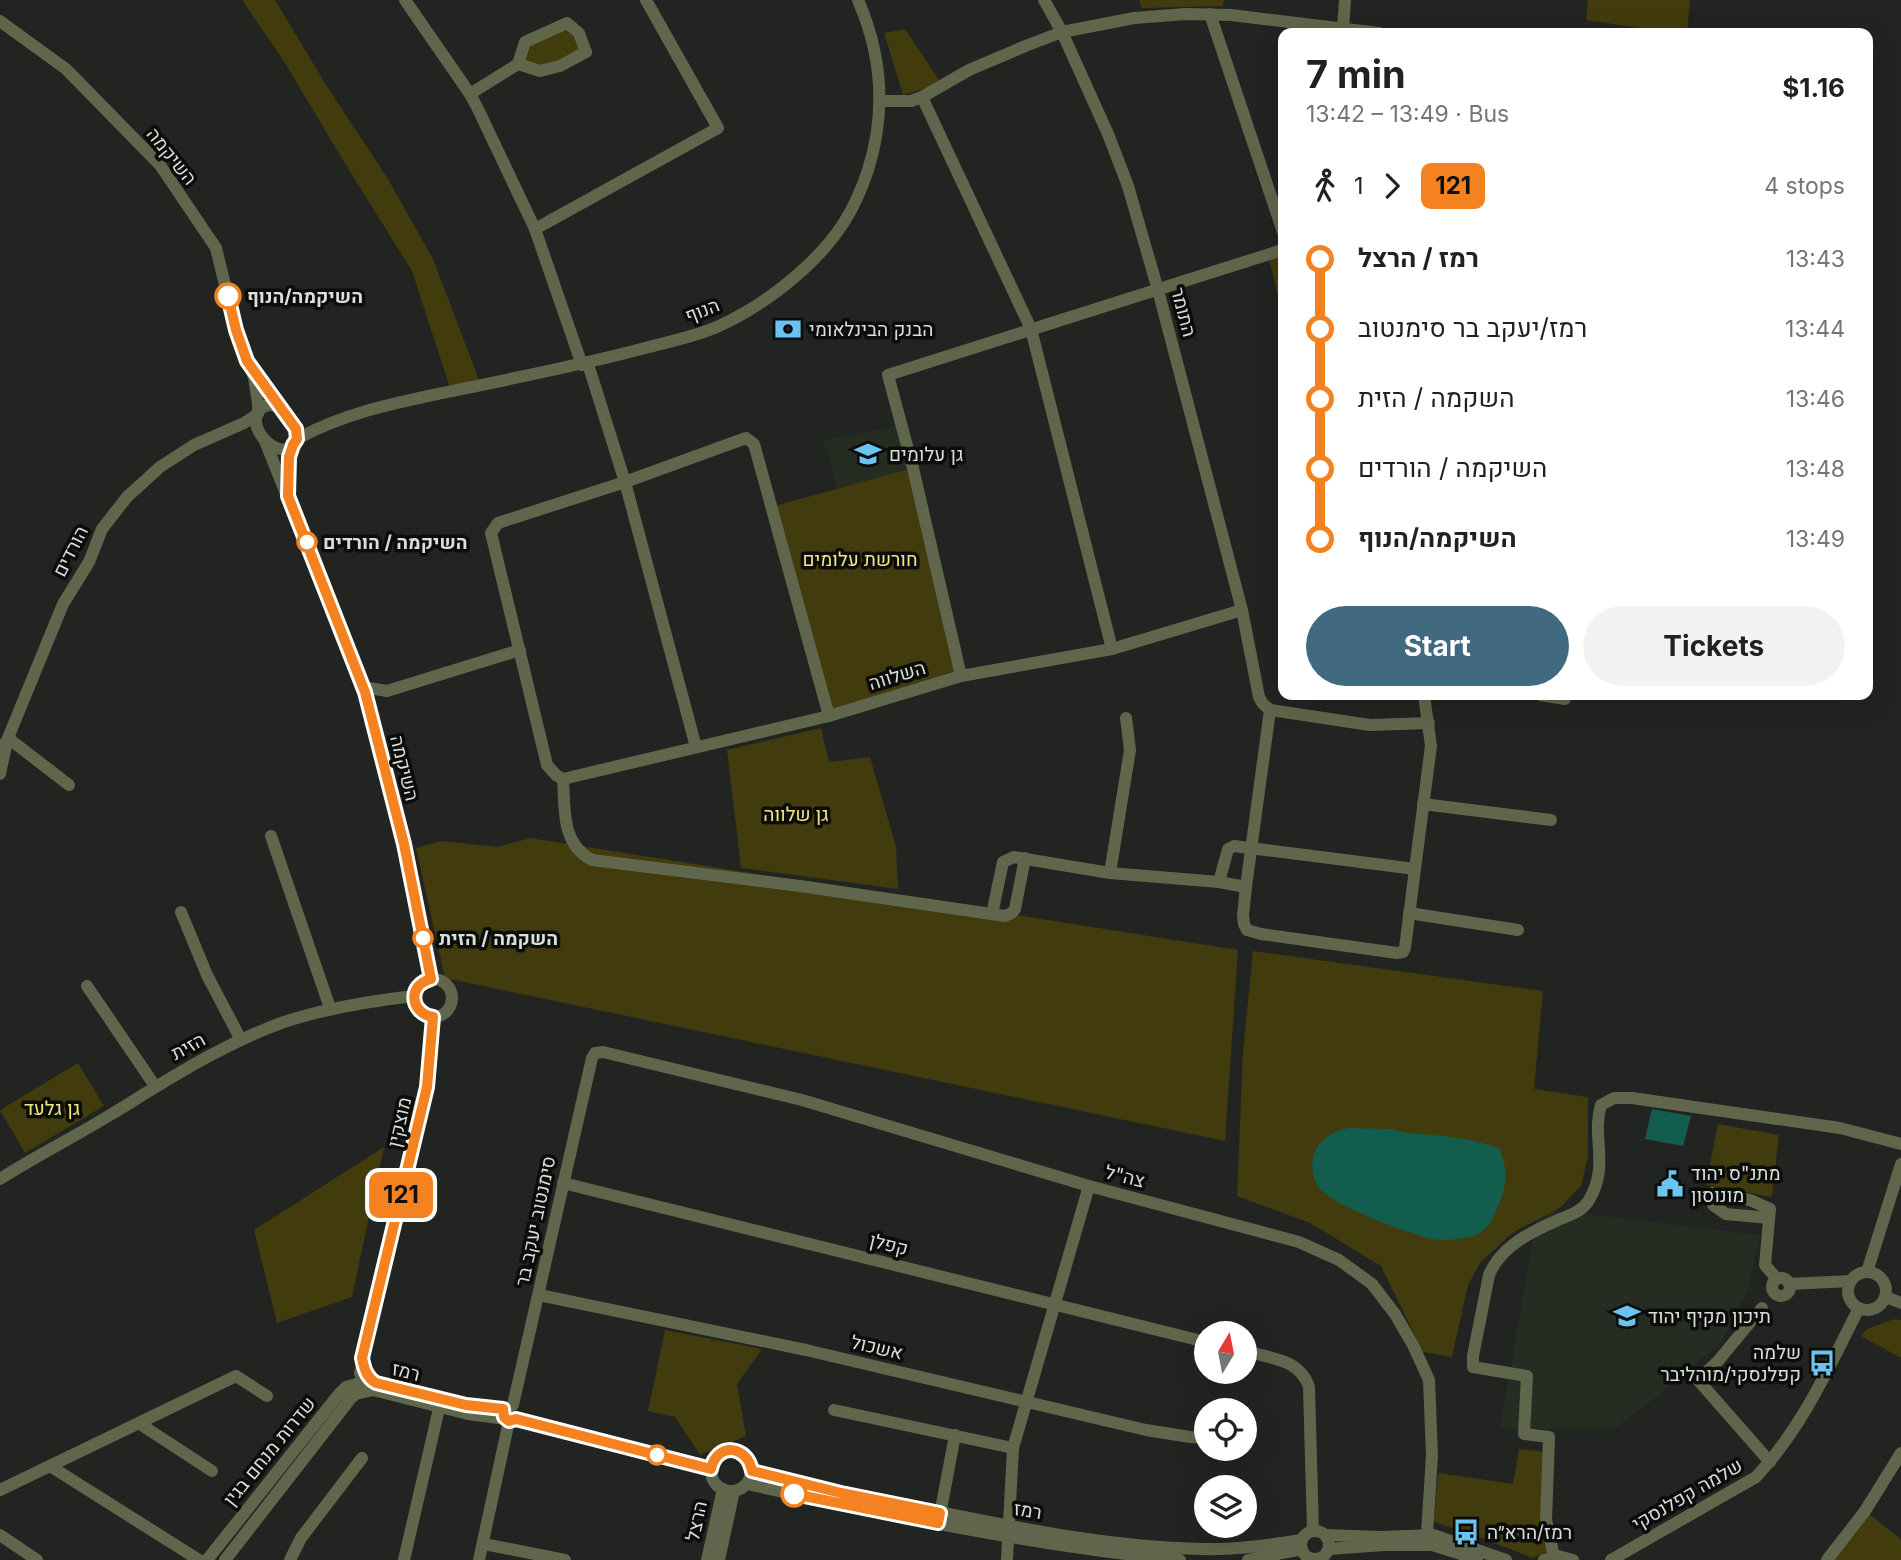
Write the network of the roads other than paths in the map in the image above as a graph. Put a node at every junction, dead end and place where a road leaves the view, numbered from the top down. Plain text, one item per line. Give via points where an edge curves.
1 (405, 0) edge
2 (646, 0) edge
3 (858, 0) edge
4 (1044, 0) edge
5 (1345, 0) edge
6 (1210, 14) junction
7 (0, 21) edge
8 (1335, 28) edge
9 (1343, 28) edge
10 (1062, 32) junction
11 (518, 64) junction
12 (470, 94) junction
13 (922, 97) junction
14 (880, 101) junction
15 (1278, 217) edge
16 (535, 229) junction
17 (1278, 251) edge
18 (1158, 290) junction
19 (1031, 329) junction
20 (247, 361) junction
21 (585, 364) junction
22 (283, 410) junction
23 (258, 413) junction
24 (294, 424) junction
25 (316, 429) junction
26 (227, 431) junction
27 (263, 438) junction
28 (295, 442) junction
29 (625, 482) junction
30 (288, 496) junction
31 (1242, 610) junction
32 (1112, 649) junction
33 (520, 650) junction
34 (961, 676) junction
35 (363, 687) junction
36 (387, 691) junction
37 (1425, 700) edge
38 (1270, 710) junction
39 (372, 716) junction
40 (829, 716) junction
41 (1126, 718) dead end
42 (1429, 723) junction
43 (8, 738) junction
44 (696, 747) junction
45 (0, 753) edge
46 (0, 774) edge
47 (563, 779) junction
48 (69, 785) dead end
49 (1423, 804) junction
50 (1551, 820) dead end
51 (271, 836) dead end
52 (1252, 849) junction
53 (1025, 858) junction
54 (1415, 869) junction
55 (1110, 873) junction
56 (1219, 882) junction
57 (1246, 887) junction
58 (181, 912) dead end
59 (1409, 913) junction
60 (992, 914) junction
61 (1518, 930) dead end
62 (431, 979) junction
63 (87, 986) dead end
64 (414, 996) junction
65 (330, 1009) junction
66 (433, 1017) junction
67 (241, 1040) junction
68 (603, 1052) joint
69 (155, 1086) junction
70 (1901, 1144) edge
71 (1901, 1164) edge
72 (0, 1179) edge
73 (563, 1183) junction
74 (1089, 1186) junction
75 (1769, 1213) dead end
76 (1867, 1272) junction
77 (1850, 1285) junction
78 (539, 1295) junction
79 (1886, 1297) junction
80 (1901, 1303) edge
81 (1054, 1304) junction
82 (1762, 1308) dead end
83 (1859, 1308) junction
84 (1194, 1339) edge
85 (1257, 1354) edge
86 (362, 1358) joint
87 (369, 1384) junction
88 (267, 1396) dead end
89 (1025, 1402) junction
90 (441, 1403) junction
91 (834, 1410) dead end
92 (509, 1415) junction
93 (140, 1424) junction
94 (955, 1435) junction
95 (1194, 1437) edge
96 (1013, 1448) junction
97 (1901, 1453) edge
98 (362, 1458) dead end
99 (1770, 1462) junction
100 (50, 1466) junction
101 (711, 1469) junction
102 (212, 1471) dead end
103 (752, 1471) junction
104 (747, 1484) junction
105 (0, 1490) edge
106 (728, 1490) junction
107 (939, 1518) junction
108 (1008, 1531) junction
109 (1319, 1533) junction
110 (1427, 1534) junction
111 (0, 1535) edge
112 (484, 1544) junction
113 (1302, 1545) junction
114 (1329, 1549) junction
115 (1549, 1558) edge
116 (37, 1560) edge
117 (199, 1560) edge
118 (207, 1560) edge
119 (225, 1560) edge
120 (290, 1560) edge
121 (404, 1560) edge
122 (479, 1560) edge
123 (565, 1560) edge
124 (708, 1560) edge
125 (719, 1560) edge
126 (1007, 1560) edge
127 (1180, 1560) edge
128 (1248, 1560) edge
129 (1479, 1560) edge
130 (1506, 1560) edge
131 (1573, 1560) edge
132 (1611, 1560) edge
133 (1827, 1560) edge

1 - 12 street
2 - 16 street via 718,128
3 - 14 street, הנוף via 876,55
4 - 10 street, התומר
5 - 9 street
6 - 8 street
6 - 10 street via 1134,18
6 - 15 street
7 - 20 street, השיקמה via 66,69 160,165 216,248
10 - 13 street via 998,57
10 - 18 street, התומר via 1128,187
11 - 11 street via 540,71 586,51 579,33 567,23 525,42
11 - 12 street
12 - 16 street
13 - 14 street
13 - 19 street
14 - 21 street, הנוף via 872,158 854,208 836,235 791,281 717,327
16 - 21 street
17 - 18 street
18 - 19 street
18 - 31 street, התומר
19 - 32 street
19 - 34 street via 888,375
20 - 22 street
20 - 23 street via 257,390
21 - 25 street, הנוף via 370,408
21 - 29 street
22 - 23 street via 268,405
22 - 24 street
23 - 26 street, הורדים
23 - 27 street via 256,423
24 - 25 street
24 - 28 street
25 - 28 street, הנוף
26 - 27 street, הורדים via 250,431
26 - 43 street, הורדים via 159,467 102,529 89,562 63,604
27 - 28 street via 278,450
27 - 30 street, השיקמה
28 - 30 street via 288,467
29 - 33 street via 498,523 491,533
29 - 40 street via 746,438 754,444
29 - 44 street
30 - 35 street, השיקמה
31 - 32 street, השלווה
31 - 38 street, התומר via 1259,697
32 - 34 street, השלווה
33 - 36 street
33 - 47 street via 547,765
34 - 40 street, השלווה
35 - 36 street
35 - 39 street, השיקמה
36 - 39 street
37 - 42 street
38 - 42 street via 1370,725
38 - 52 street
39 - 62 street, השיקמה
40 - 44 street, השלווה
41 - 55 street via 1130,750
42 - 49 street via 1431,746
43 - 45 street, הורדים
43 - 46 street, הורדים
43 - 48 street
44 - 47 street, השלווה
47 - 60 street via 572,843 592,860
49 - 50 street
49 - 54 street
51 - 65 street
52 - 54 street
52 - 56 street via 1228,849
52 - 57 street
53 - 55 street
53 - 60 street via 1003,862
53 - 60 street via 1015,909 1005,916
54 - 59 street
55 - 56 street
56 - 57 street
57 - 59 street via 1244,924 1247,930 1261,934 1397,953 1405,948
58 - 67 street
59 - 61 street
62 - 64 street via 422,982
62 - 66 street via 445,983 452,996 445,1012
63 - 69 street
64 - 65 street, הזית
64 - 66 street via 419,1011
65 - 67 street, הזית
66 - 86 street, מוצקין via 427,1087
67 - 69 street, הזית
68 - 73 street, סימנטוב יעקב בר via 592,1058
68 - 74 street, צה"ל via 802,1100
69 - 72 street, הזית
70 - 115 street via 1840,1128 1632,1098 1614,1098 1601,1105 1600,1166 1587,1205 1507,1248 1494,1263 1472,1356 1473,1367 1527,1376 1524,1434 1549,1437
71 - 76 street
73 - 78 street, סימנטוב יעקב בר
73 - 81 street, קפלן
74 - 81 street
74 - 110 street, צה"ל via 1299,1242 1339,1260 1372,1284 1395,1314 1429,1380 1432,1455
75 - 77 street via 1765,1265 1785,1285
76 - 77 street
76 - 79 street via 1883,1280
77 - 83 street via 1851,1300
78 - 89 street, אשכול via 806,1350
78 - 92 street, סימנטוב יעקב בר
79 - 80 street
79 - 83 street via 1878,1307
81 - 84 street, קפלן
81 - 89 street
82 - 99 street via 1698,1380
83 - 99 street, שלמה קפלנסקי via 1807,1409
85 - 109 street via 1290,1363 1306,1378
86 - 87 street, רמז
87 - 90 street, רמז
87 - 118 street, שדרות מנחם בגין via 346,1387 339,1394
87 - 119 street, שדרות מנחם בגין via 351,1398
88 - 93 street via 236,1376
89 - 95 street, אשכול
89 - 96 street
90 - 92 street, רמז via 468,1414
90 - 121 street
91 - 94 street
92 - 101 street, רמז
92 - 112 street, סימנטוב יעקב בר
93 - 100 street
93 - 102 street
94 - 96 street
94 - 107 street
96 - 108 street
97 - 133 street
98 - 120 street
99 - 132 street, שלמה קפלנסקי via 1756,1477
100 - 105 street
100 - 117 street
101 - 103 street via 720,1453 732,1450 744,1455
101 - 106 street via 714,1481
103 - 104 street
103 - 107 street, רמז
104 - 106 street
104 - 107 street, רמז via 842,1505
106 - 124 street, הרצל
106 - 125 street, הרצל
107 - 108 street, רמז
108 - 113 street, רמז via 1203,1549
108 - 126 street
108 - 127 street, רמז via 1126,1555
109 - 110 street
109 - 113 street via 1306,1534
109 - 114 street
110 - 130 street
111 - 116 street
112 - 122 street, סימנטוב יעקב בר
112 - 123 street
113 - 114 street via 1307,1556 1316,1559
113 - 128 street
114 - 129 street via 1432,1545
115 - 131 street

